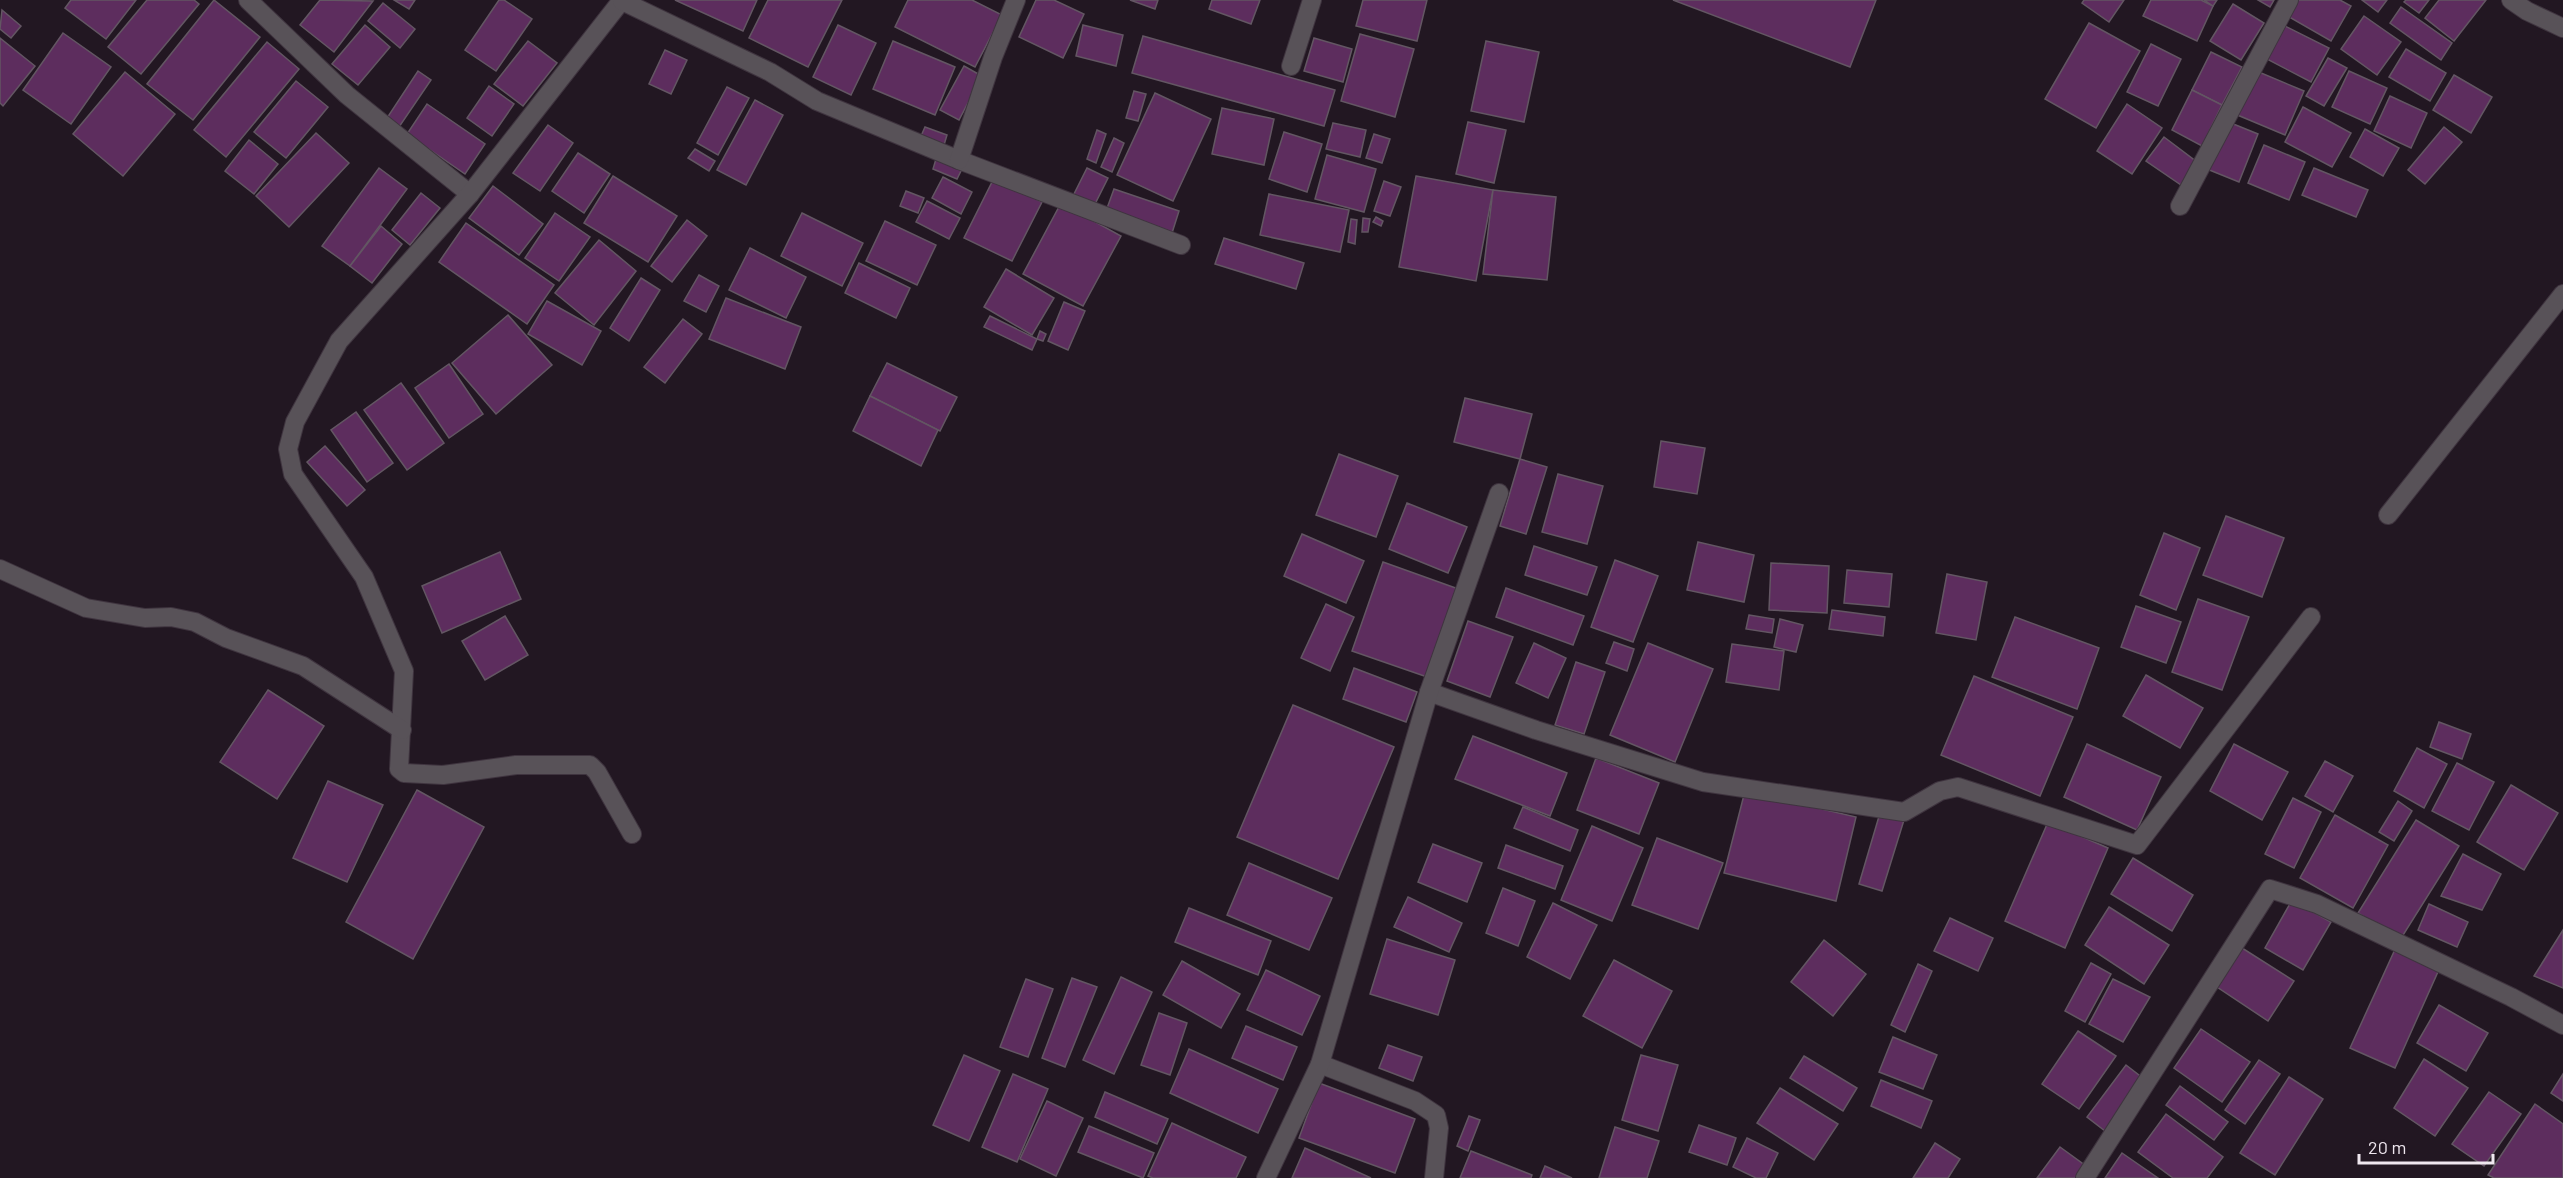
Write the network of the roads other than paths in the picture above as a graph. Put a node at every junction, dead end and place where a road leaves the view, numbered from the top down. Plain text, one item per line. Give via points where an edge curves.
1 (248, 0) edge
2 (622, 0) edge
3 (1016, 0) edge
4 (1311, 0) edge
5 (2289, 0) edge
6 (2511, 0) edge
7 (2563, 28) edge
8 (1291, 66) dead end
9 (959, 160) junction
10 (470, 194) junction
11 (2180, 206) dead end
12 (1181, 245) dead end
13 (2563, 294) edge
14 (1499, 493) dead end
15 (2388, 515) dead end
16 (0, 569) edge
17 (2311, 617) dead end
18 (1429, 692) junction
19 (402, 730) junction
20 (632, 834) dead end
21 (2563, 1025) edge
22 (1320, 1064) junction
23 (1266, 1178) edge
24 (1434, 1178) edge
25 (2085, 1178) edge

1 - 10 street via 347,95
2 - 9 street via 770,72 817,101
2 - 10 street
3 - 9 street
4 - 8 street
5 - 11 street
6 - 7 street
9 - 12 street
10 - 19 street via 339,341 296,422 288,449 293,474 364,577 404,671
13 - 15 street
14 - 18 street
16 - 19 street via 86,608 195,622 226,638 303,666
17 - 18 street via 2137,845 1958,787 1940,791 1904,812 1703,782
18 - 22 street
19 - 20 street via 399,769 404,773 443,775 516,765 590,765
21 - 25 street via 2318,904 2270,889
22 - 23 street
22 - 24 street via 1414,1101 1436,1115 1439,1128

